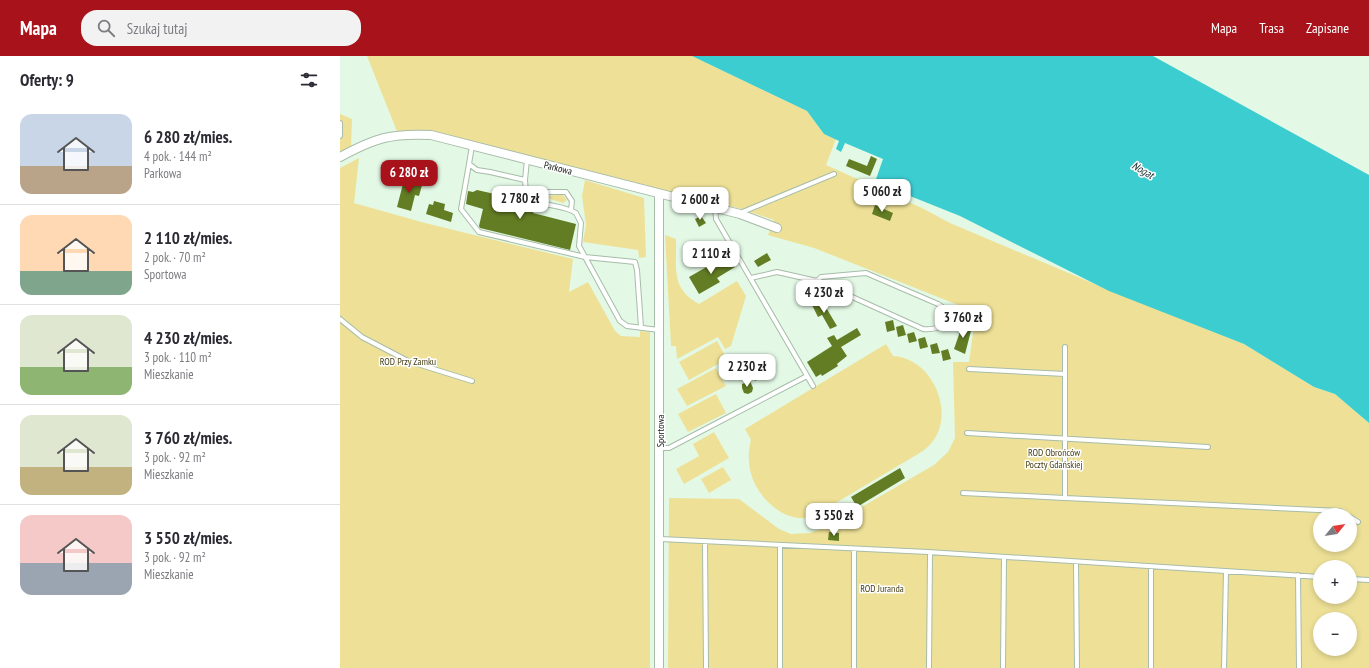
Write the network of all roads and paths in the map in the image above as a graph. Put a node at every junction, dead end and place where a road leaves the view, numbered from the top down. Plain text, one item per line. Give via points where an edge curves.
1 (340, 123) edge
2 (340, 136) edge
3 (472, 145) junction
4 (342, 154) edge
5 (527, 160) junction
6 (469, 164) junction
7 (834, 174) dead end
8 (525, 180) junction
9 (527, 192) junction
10 (659, 194) junction
11 (715, 208) junction
12 (570, 210) junction
13 (740, 214) junction
14 (777, 228) dead end
15 (585, 257) junction
16 (751, 278) junction
17 (817, 281) junction
18 (340, 319) edge
19 (640, 327) junction
20 (660, 330) junction
21 (1065, 347) dead end
22 (969, 369) dead end
23 (1065, 374) junction
24 (807, 376) junction
25 (472, 381) dead end
26 (813, 386) dead end
27 (967, 433) dead end
28 (1065, 437) junction
29 (1208, 446) dead end
30 (660, 448) junction
31 (964, 493) dead end
32 (1065, 498) junction
33 (1313, 511) edge
34 (660, 539) junction
35 (705, 541) junction
36 (780, 545) junction
37 (854, 549) junction
38 (930, 553) junction
39 (1004, 557) junction
40 (1076, 562) junction
41 (1151, 567) junction
42 (1226, 572) junction
43 (1298, 575) junction
44 (1313, 576) edge
45 (1357, 579) edge
46 (1369, 580) edge
47 (659, 668) edge
48 (706, 668) edge
49 (780, 668) edge
50 (854, 668) edge
51 (929, 668) edge
52 (1003, 668) edge
53 (1077, 668) edge
54 (1151, 668) edge
55 (1224, 668) edge
56 (1299, 668) edge

1 - 2 lane
3 - 4 street, Parkowa via 431,135 398,134 378,139
3 - 5 street, Parkowa
3 - 6 lane
5 - 8 lane
5 - 10 street, Parkowa
6 - 8 lane via 477,170
6 - 15 lane via 461,209 471,220 476,231
7 - 13 lane
8 - 9 lane
9 - 12 lane via 534,200
9 - 12 lane via 566,192 572,201
10 - 11 street, Parkowa
10 - 20 street, Sportowa
11 - 13 street, Parkowa
11 - 16 lane via 716,219
12 - 15 lane via 576,213 581,223 579,246
13 - 14 street, Parkowa
15 - 19 lane via 620,321 627,326
15 - 19 lane via 635,262
16 - 17 lane via 777,272
16 - 24 lane
17 - 17 lane via 923,329 937,328 948,319 945,309 938,304 866,273 821,277
18 - 25 lane via 362,337 408,361
19 - 20 lane
20 - 30 street, Sportowa
21 - 23 lane
22 - 23 lane
23 - 28 lane
24 - 26 lane
24 - 30 lane via 670,448
27 - 28 lane
28 - 29 lane
28 - 32 lane
30 - 34 street, Sportowa
31 - 32 lane
32 - 33 lane
34 - 35 lane
34 - 47 street, Sportowa
35 - 36 lane
35 - 48 lane
36 - 37 lane
36 - 49 lane
37 - 38 lane
37 - 50 lane
38 - 39 lane
38 - 51 lane
39 - 40 lane
39 - 52 lane
40 - 41 lane
40 - 53 lane
41 - 42 lane
41 - 54 lane
42 - 43 lane
42 - 55 lane
43 - 44 lane
43 - 56 lane
45 - 46 lane

